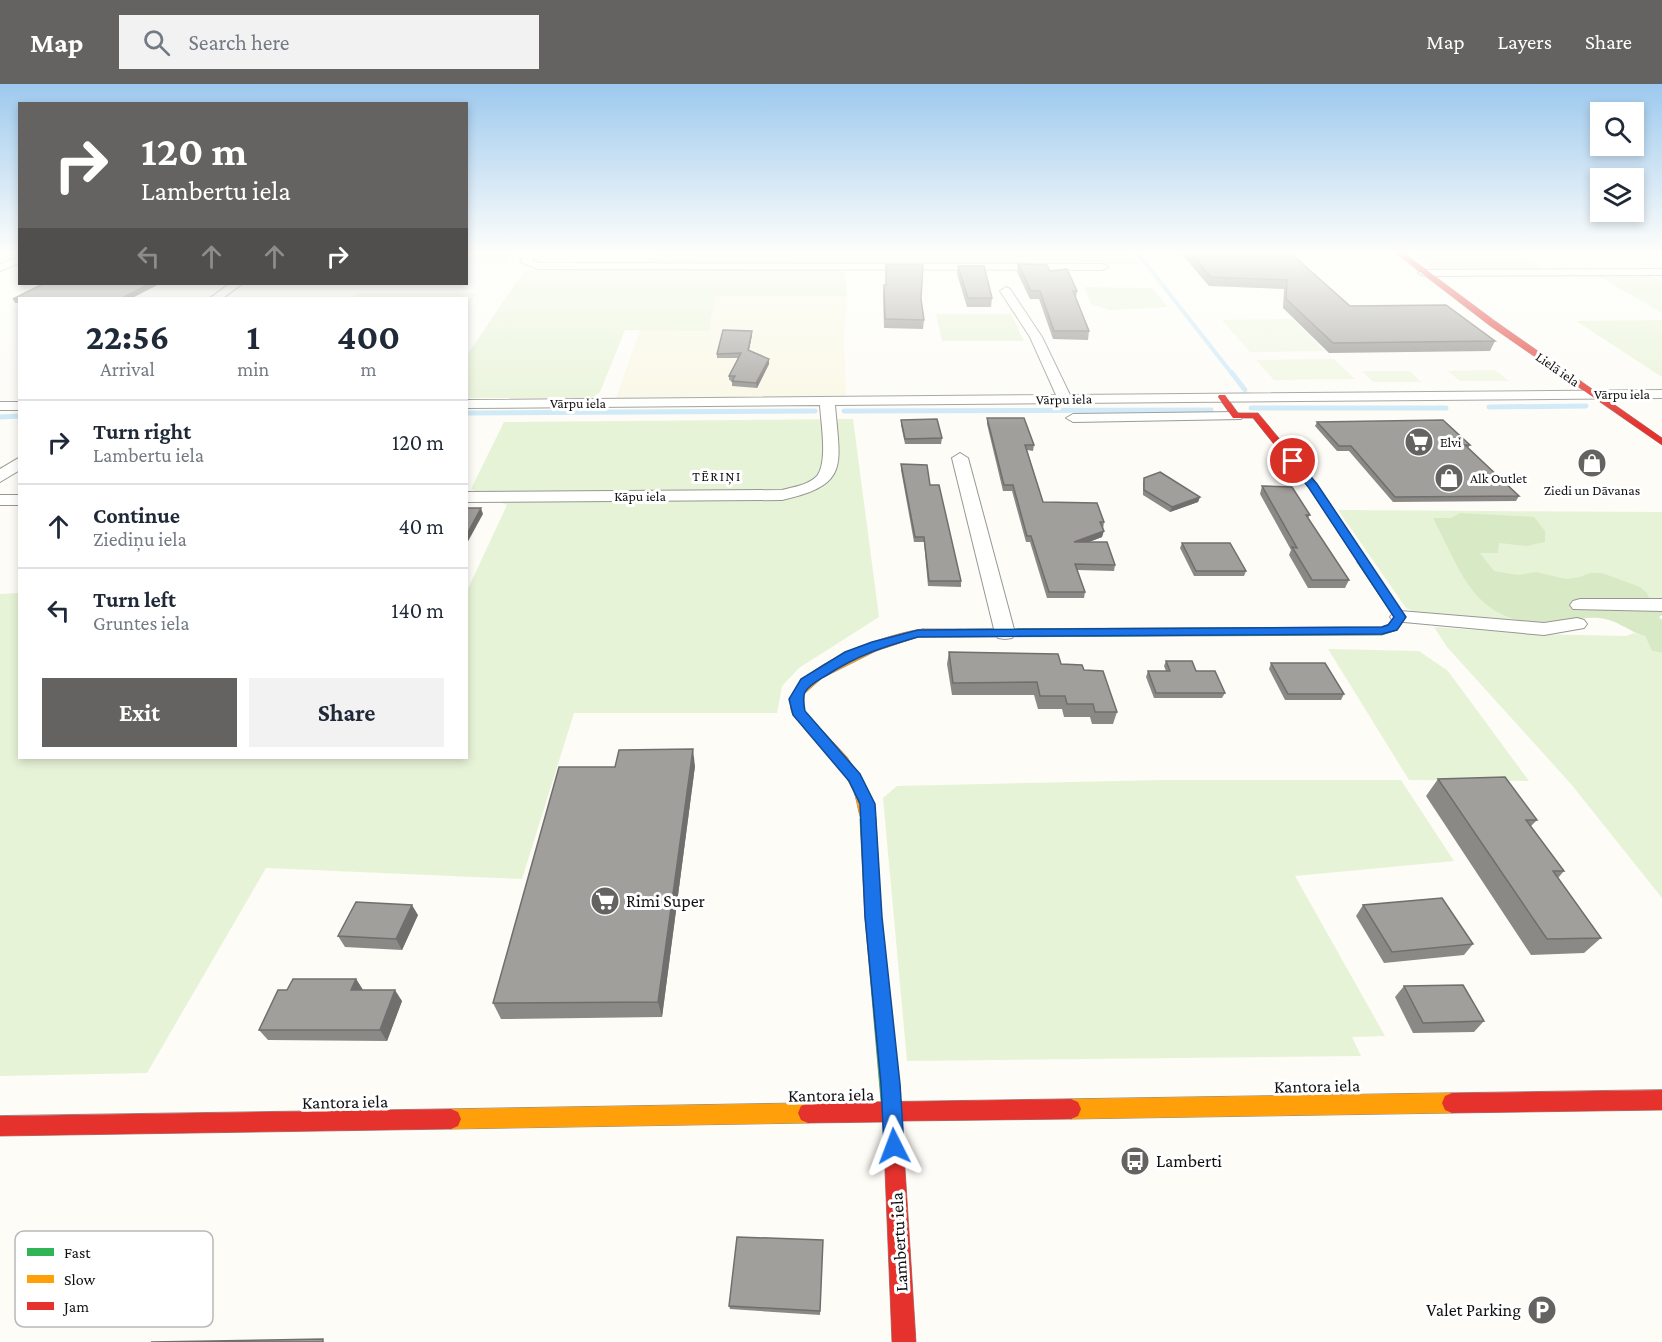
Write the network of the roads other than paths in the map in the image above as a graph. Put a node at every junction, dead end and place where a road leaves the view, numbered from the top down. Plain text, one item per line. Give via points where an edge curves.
1 (1018, 310) edge
2 (1476, 310) edge
3 (1594, 394) junction
4 (1662, 394) edge
5 (1222, 398) junction
6 (1065, 399) junction
7 (827, 402) junction
8 (468, 404) edge
9 (0, 406) edge
10 (18, 406) edge
11 (1236, 416) junction
12 (1072, 418) dead end
13 (1662, 442) edge
14 (960, 458) dead end
15 (18, 464) edge
16 (0, 477) edge
17 (468, 497) edge
18 (0, 500) edge
19 (18, 500) edge
20 (1662, 604) edge
21 (1400, 617) junction
22 (1005, 633) junction
23 (1662, 1100) edge
24 (892, 1112) junction
25 (0, 1126) edge
26 (904, 1342) edge

1 - 6 street via 1036,337
2 - 3 street, Lielā iela
3 - 4 street, Vārpu iela
3 - 5 street, Vārpu iela
3 - 13 street, Lielā iela
5 - 6 street, Vārpu iela
5 - 11 street
6 - 7 street, Vārpu iela
7 - 8 street, Vārpu iela
7 - 17 street, Kāpu iela via 830,468 823,480 813,486 782,495
9 - 10 street
11 - 12 street
11 - 21 street via 1255,416 1310,481
14 - 22 street
15 - 16 street
18 - 19 street
20 - 21 street via 1579,614 1544,629
21 - 22 street, Lambertu iela via 1393,627 1382,631
22 - 24 street, Lambertu iela via 918,633 876,644 849,655 806,682 796,699 798,712 855,778 867,804 873,917
23 - 24 street, Kantora iela
24 - 25 street, Kantora iela
24 - 26 street, Lambertu iela

